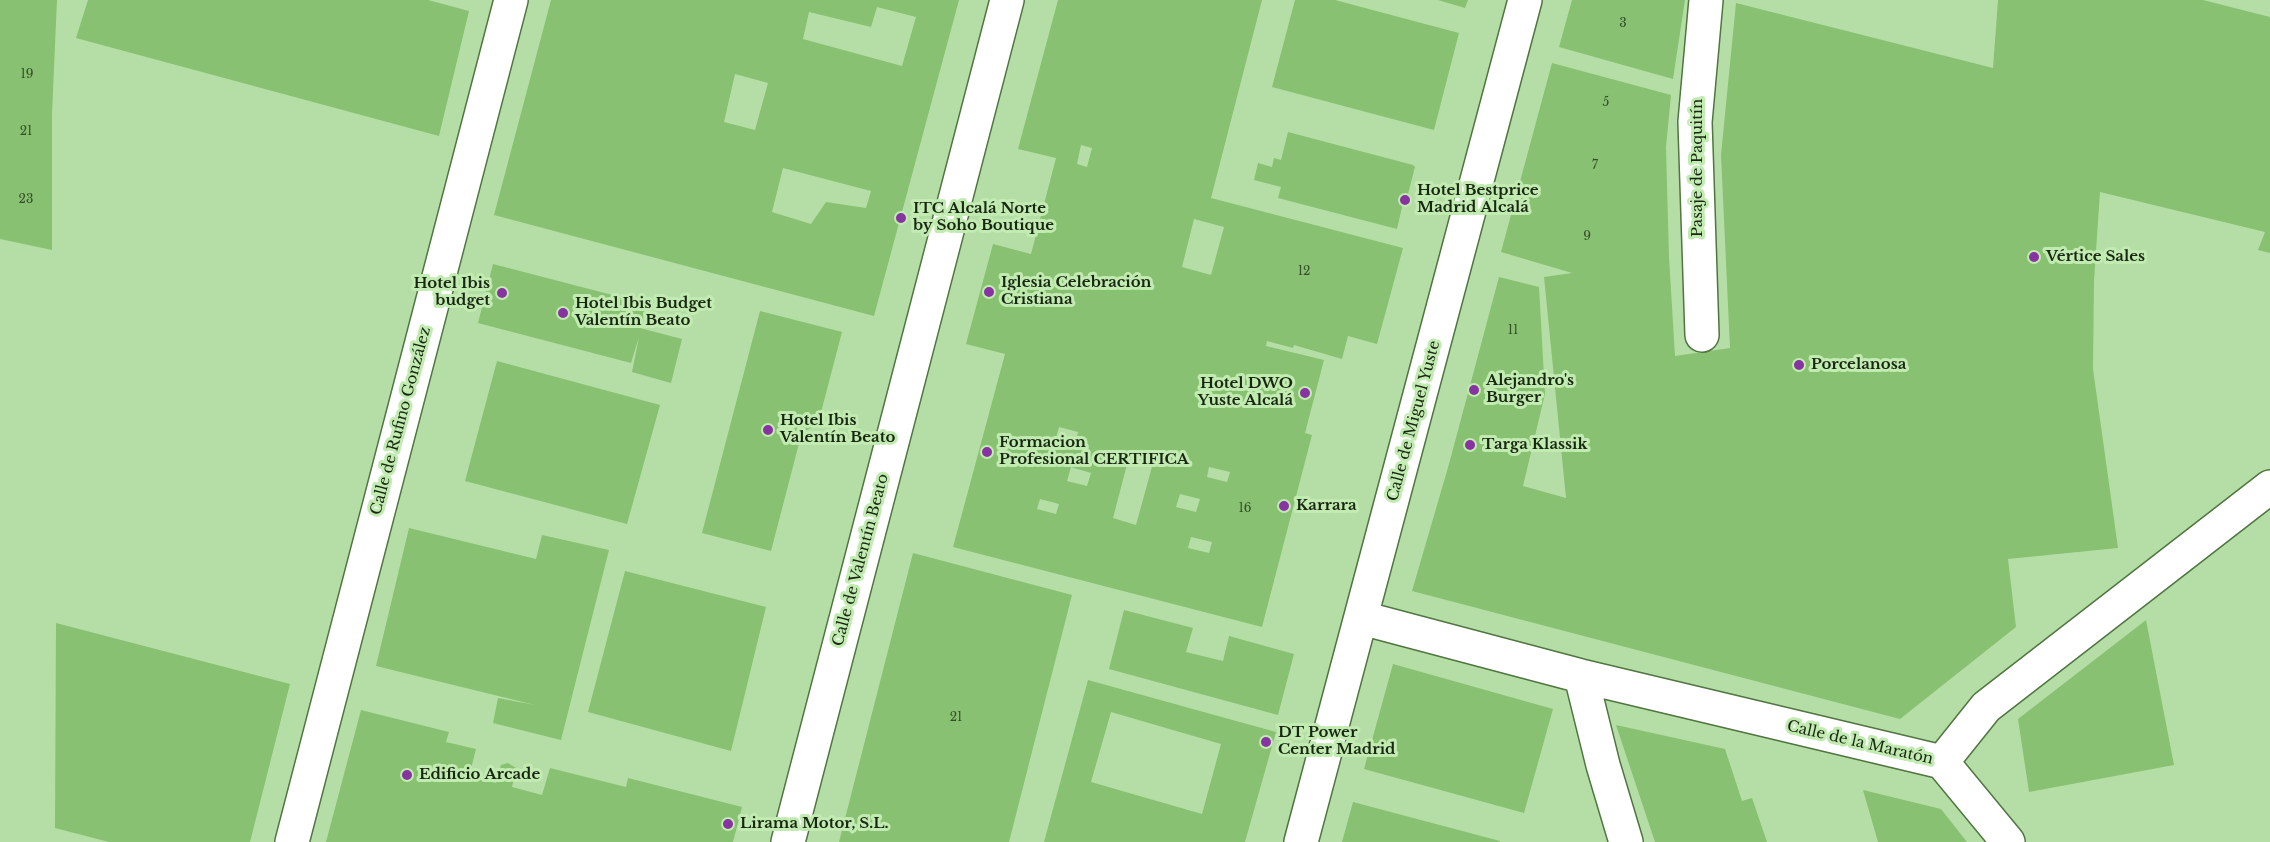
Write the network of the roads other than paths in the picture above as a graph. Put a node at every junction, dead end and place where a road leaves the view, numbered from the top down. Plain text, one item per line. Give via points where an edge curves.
1 (511, 0) edge
2 (1007, 0) edge
3 (1525, 0) edge
4 (1706, 0) edge
5 (1702, 335) dead end
6 (2270, 487) edge
7 (1362, 618) junction
8 (1581, 676) junction
9 (1942, 762) junction
10 (292, 842) edge
11 (788, 842) edge
12 (1301, 842) edge
13 (1626, 842) edge
14 (2008, 842) edge

1 - 10 street, Calle de Rufino González
2 - 11 street, Calle de Valentín Beato
3 - 7 street, Calle de Miguel Yuste
4 - 5 street, Pasaje de Paquitín via 1695,122
6 - 9 street, Calle de la Maratón via 1986,707
7 - 8 street, Calle de la Maratón
7 - 12 street, Calle de Miguel Yuste
8 - 9 street, Calle de la Maratón
8 - 13 street
9 - 14 street

